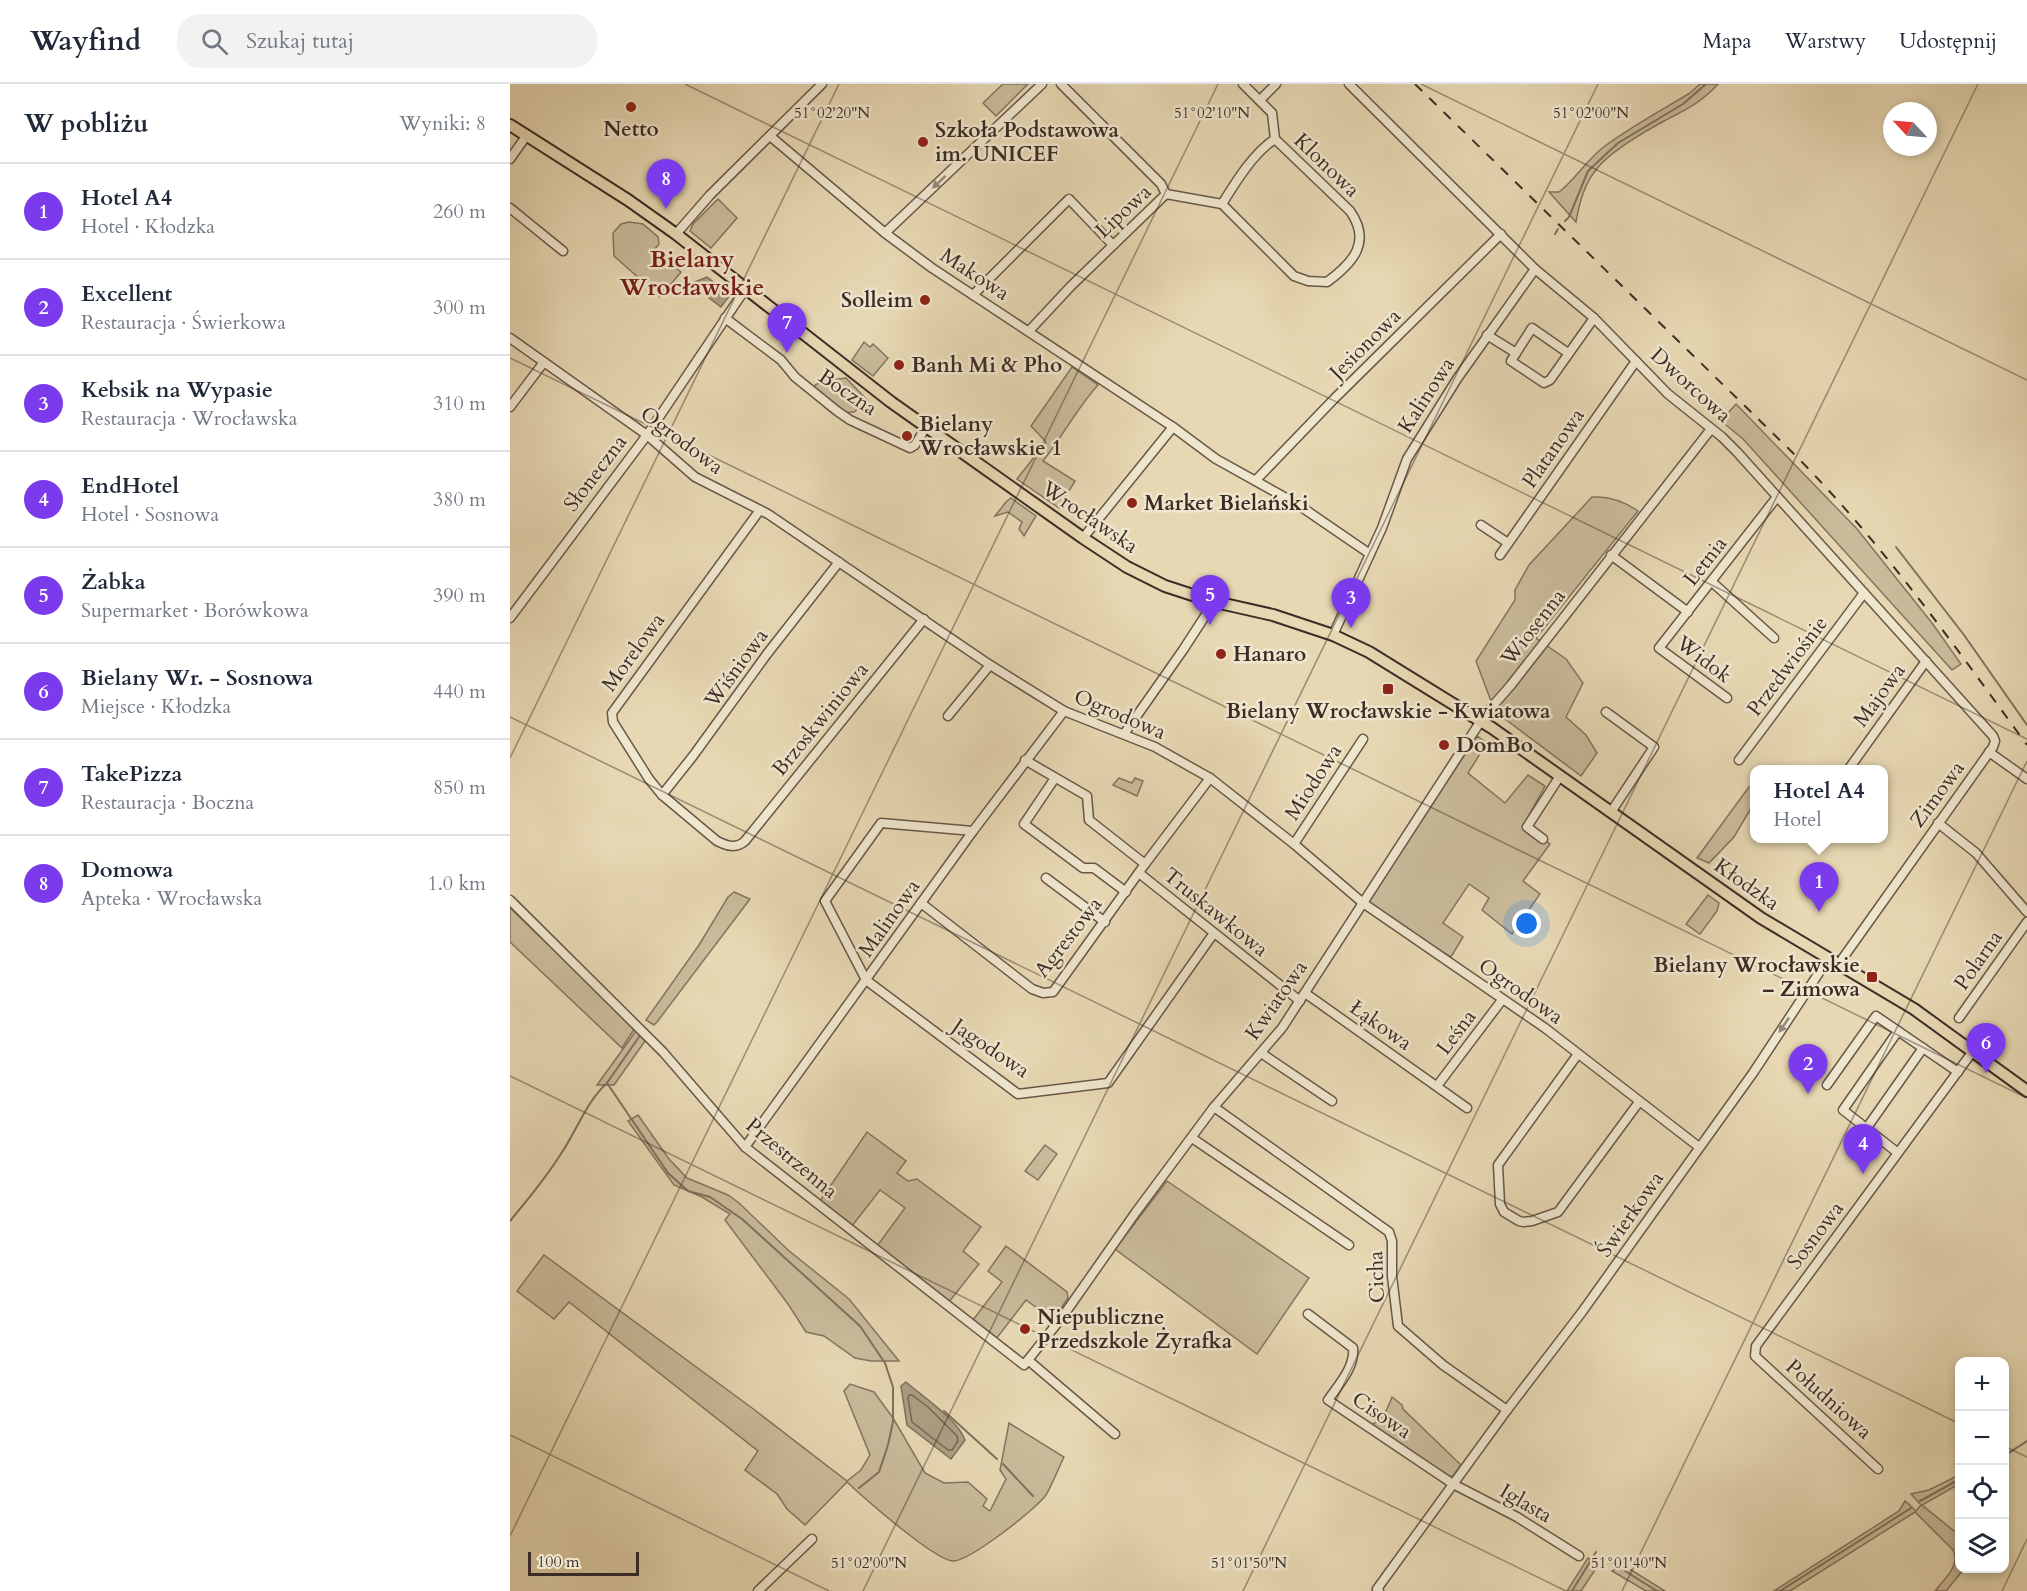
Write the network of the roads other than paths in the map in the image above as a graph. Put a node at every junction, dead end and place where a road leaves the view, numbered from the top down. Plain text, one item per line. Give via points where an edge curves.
1 (822, 84) edge
2 (1042, 84) edge
3 (1061, 84) edge
4 (1244, 84) edge
5 (1276, 84) edge
6 (1349, 84) edge
7 (1261, 101) junction
8 (510, 125) edge
9 (527, 135) junction
10 (770, 136) junction
11 (1275, 139) junction
12 (510, 159) edge
13 (1166, 194) junction
14 (1222, 204) junction
15 (510, 208) edge
16 (885, 233) junction
17 (676, 234) junction
18 (1501, 234) junction
19 (1113, 245) junction
20 (563, 251) dead end
21 (1535, 269) junction
22 (746, 288) junction
23 (973, 295) junction
24 (725, 318) junction
25 (1594, 318) junction
26 (1029, 330) junction
27 (1487, 335) junction
28 (510, 338) edge
29 (1516, 353) junction
30 (1568, 353) junction
31 (544, 362) junction
32 (1636, 362) junction
33 (510, 407) edge
34 (926, 427) junction
35 (1173, 427) junction
36 (1712, 429) junction
37 (647, 435) junction
38 (1256, 480) junction
39 (1777, 497) junction
40 (760, 510) junction
41 (1481, 525) dead end
42 (1083, 538) junction
43 (1508, 543) junction
44 (1370, 554) junction
45 (1500, 555) dead end
46 (1611, 555) junction
47 (839, 562) junction
48 (1712, 582) junction
49 (1864, 593) junction
50 (1211, 601) junction
51 (1688, 612) junction
52 (510, 618) edge
53 (924, 620) junction
54 (1333, 635) junction
55 (1774, 638) dead end
56 (1659, 648) joint
57 (1926, 661) junction
58 (990, 665) junction
59 (1727, 698) dead end
60 (1064, 711) junction
61 (1606, 712) dead end
62 (948, 716) dead end
63 (1481, 721) junction
64 (1990, 731) joint
65 (1124, 734) junction
66 (1363, 739) dead end
67 (1989, 752) junction
68 (1025, 760) junction
69 (1739, 760) dead end
70 (1852, 765) edge
71 (1560, 776) junction
72 (1055, 778) junction
73 (1210, 778) junction
74 (2027, 779) edge
75 (662, 795) junction
76 (1611, 812) junction
77 (1938, 823) junction
78 (973, 831) junction
79 (1543, 839) dead end
80 (745, 841) joint
81 (1294, 844) junction
82 (1145, 864) junction
83 (1139, 873) junction
84 (1046, 878) dead end
85 (1126, 892) junction
86 (510, 900) edge
87 (921, 903) junction
88 (1363, 903) junction
89 (2027, 912) edge
90 (1105, 922) junction
91 (2027, 922) edge
92 (1214, 933) junction
93 (1828, 959) junction
94 (1838, 965) junction
95 (866, 980) junction
96 (1305, 993) junction
97 (1502, 1000) junction
98 (1300, 1001) junction
99 (1959, 1018) dead end
100 (1898, 1031) junction
101 (1923, 1048) junction
102 (1973, 1051) junction
103 (1261, 1053) junction
104 (1578, 1054) junction
105 (1958, 1072) junction
106 (1827, 1085) dead end
107 (1437, 1086) junction
108 (2027, 1090) edge
109 (1332, 1101) dead end
110 (1639, 1102) junction
111 (1214, 1107) junction
112 (1467, 1108) dead end
113 (1866, 1129) junction
114 (1192, 1138) junction
115 (745, 1147) junction
116 (1699, 1147) junction
117 (1898, 1153) junction
118 (1349, 1245) dead end
119 (1308, 1314) dead end
120 (1755, 1356) joint
121 (1026, 1362) junction
122 (1507, 1410) junction
123 (1115, 1434) dead end
124 (1878, 1469) dead end
125 (1453, 1484) junction
126 (812, 1539) dead end
127 (1579, 1556) dead end
128 (1378, 1590) edge
129 (758, 1591) edge

1 - 10 street
2 -> 16 street
3 - 13 street via 1161,184
4 - 7 street
5 - 7 street
6 - 18 street, Dworcowa
7 - 11 street via 1272,113
8 - 9 main road, Wrocławska
9 - 12 street
9 - 17 main road, Wrocławska
10 - 16 street, Makowa
10 - 17 street
11 - 14 street via 1239,177
11 - 14 street, Klonowa via 1357,221 1359,245 1354,256 1327,282 1300,279
13 - 14 street, Lipowa
13 - 19 street, Lipowa
15 - 20 street
16 - 23 street, Makowa
17 - 22 main road, Wrocławska
18 - 21 street, Dworcowa
18 - 38 street, Jesionowa
19 - 23 street via 1069,199
19 - 26 street, Lipowa
21 - 25 street, Dworcowa
21 - 27 street, Kalinowa
22 - 24 street, Słoneczna
22 - 34 main road, Wrocławska
23 - 26 street, Makowa
24 - 34 street, Boczna via 850,420 910,448
24 - 37 street, Słoneczna
25 - 30 street
25 - 32 street, Dworcowa
26 - 35 street, Makowa
27 - 29 street
27 - 44 street, Kalinowa via 1407,459
28 - 31 street, Ogrodowa
29 - 30 street via 1532,328
29 - 30 street via 1510,361 1545,383
31 - 33 street
31 - 37 street, Ogrodowa
32 - 36 street, Dworcowa
32 - 43 street, Platanowa
34 - 42 main road, Wrocławska
35 - 38 street, Makowa via 1216,459
35 - 42 street
36 - 39 street, Dworcowa
36 - 46 street, Wiosenna
37 - 40 street, Ogrodowa via 695,477
37 - 52 street, Słoneczna
38 - 44 street, Makowa
39 - 48 street, Letnia
39 - 49 street, Dworcowa
40 - 47 street, Ogrodowa
40 - 75 street, Morelowa via 612,713 613,722
41 - 43 street
42 - 50 main road, Wrocławska via 1143,576
43 - 45 street, Platanowa
44 - 54 street
46 - 51 street
46 - 63 street, Wiosenna
47 - 53 street, Ogrodowa
47 - 75 street, Wiśniowa
48 - 51 street, Letnia
48 - 55 street
49 - 57 street, Dworcowa
49 - 69 street, Przedwiośnie
50 - 54 main road, Wrocławska via 1273,615
50 - 65 street via 1207,613
51 - 56 street, Letnia
53 - 58 street, Ogrodowa
53 - 80 street, Brzoskwiniowa
54 - 63 main road, Wrocławska via 1369,652
56 - 59 street, Widok
57 - 64 street, Dworcowa
57 - 70 street, Majowa
58 - 60 street, Ogrodowa
58 - 62 street
60 - 65 street, Ogrodowa
60 - 68 street, Malinowa
61 - 76 street via 1654,747
63 - 71 main road, Kłodzka
63 - 88 street, Kwiatowa
64 - 67 street, Zimowa via 1995,741
65 - 73 street, Ogrodowa
66 - 81 street, Miodowa
67 - 74 street
67 - 77 street, Zimowa
68 - 72 street
68 - 78 street, Malinowa
71 - 76 main road, Kłodzka
71 - 79 street via 1527,827
72 - 82 street via 1087,796 1089,820
72 - 85 street via 1024,824 1083,868 1094,868
73 - 81 street, Ogrodowa
73 - 82 street, Agrestowa
75 - 80 street, Morelowa via 724,845 736,846
76 - 93 main road, Kłodzka via 1761,918
77 - 89 street via 1976,853
77 - 94 street, Zimowa
78 - 87 street, Malinowa
78 - 95 street via 881,823 825,901
81 - 88 street, Ogrodowa
82 - 83 street, Agrestowa
83 - 85 street, Agrestowa
83 - 92 street, Truskawkowa
84 - 90 street
85 - 90 street, Agrestowa
86 - 115 street, Przestrzenna via 663,1052
87 - 90 street, Agrestowa via 1032,989 1043,993 1053,992
87 - 95 street, Malinowa
88 - 96 street, Kwiatowa
88 - 97 street, Ogrodowa
91 - 99 street, Polarna
92 - 95 street, Jagodowa via 1108,1083 1018,1094
92 - 98 street, Truskawkowa
93 - 94 main road, Kłodzka
93 -> 116 street, Świerkowa
94 - 102 main road, Kłodzka via 1914,1009
95 - 115 street, Malinowa
96 - 98 street, Kwiatowa
96 - 107 street, Łąkowa
97 - 104 street, Ogrodowa
97 - 107 street, Leśna
98 - 103 street, Kwiatowa
100 - 101 street
100 - 106 street via 1876,1016
100 - 113 street via 1843,1110
101 - 105 street
101 - 113 street
102 - 105 street, Sosnowa
102 - 108 main road, Kłodzka
103 - 109 street
103 - 111 street, Kwiatowa
104 - 110 street, Ogrodowa
104 - 110 street via 1498,1166 1504,1212 1523,1222 1558,1212
105 - 117 street, Sosnowa
107 - 112 street, Łąkowa
110 - 116 street, Ogrodowa
111 - 114 street, Kwiatowa
111 - 122 street, Cicha via 1389,1232 1398,1326 1443,1365
113 - 117 street
114 - 118 street
114 - 121 street, Kwiatowa
115 - 121 street, Przestrzenna
116 - 122 street, Świerkowa
117 - 120 street, Sosnowa via 1756,1346
119 - 125 street, Cisowa via 1353,1348 1347,1372 1328,1400
120 - 124 street, Południowa
121 - 123 street, Przestrzenna
122 - 125 street, Świerkowa
125 - 127 street, Iglasta via 1517,1517
125 - 128 street, Świerkowa
126 - 129 street

